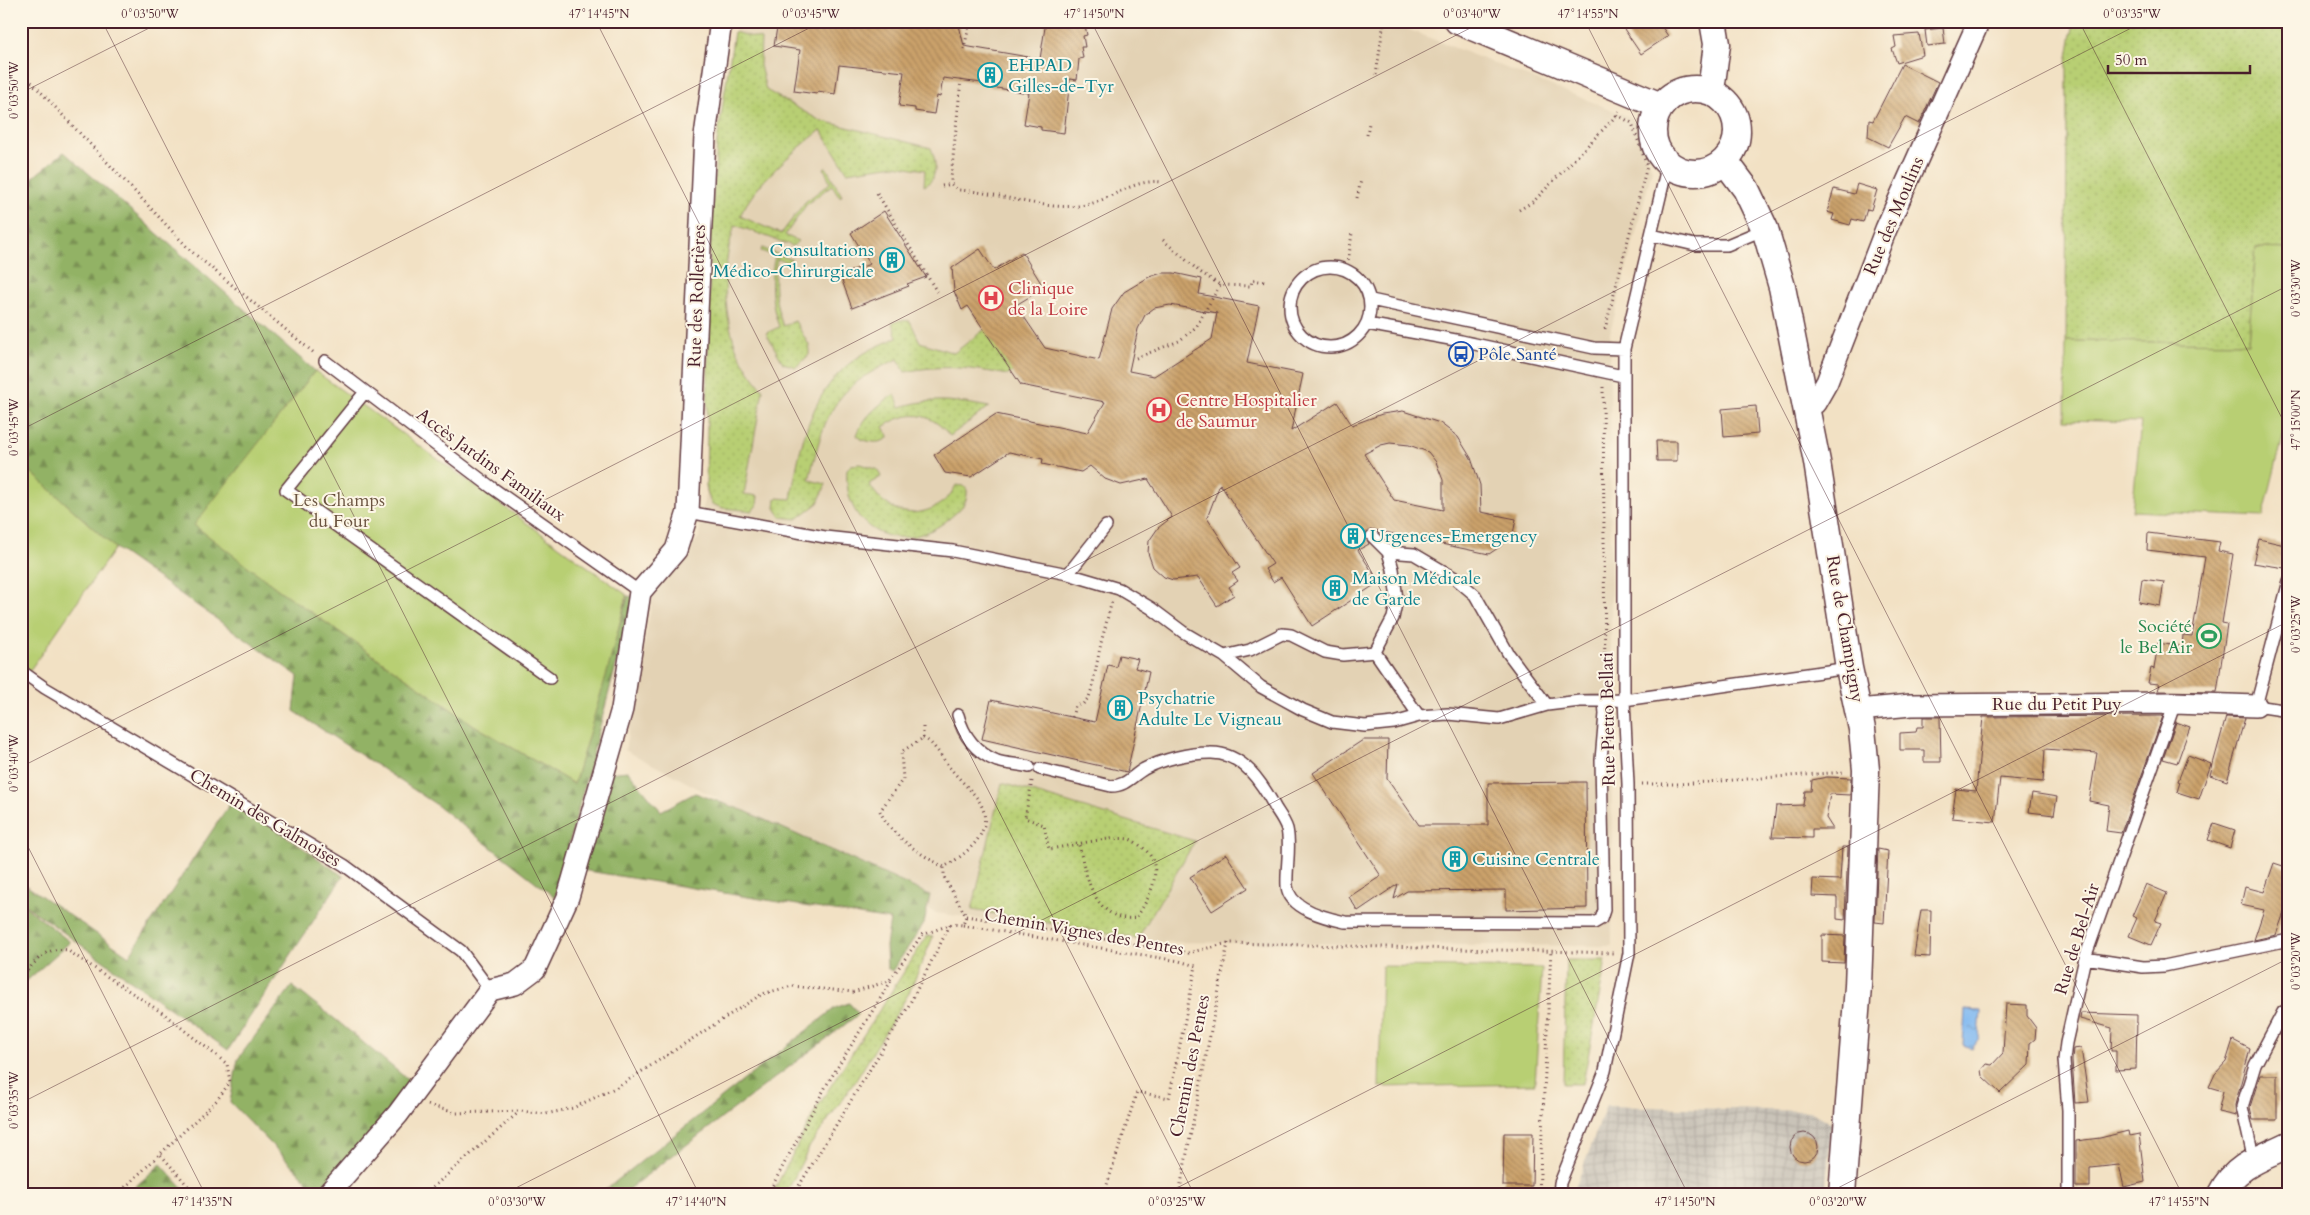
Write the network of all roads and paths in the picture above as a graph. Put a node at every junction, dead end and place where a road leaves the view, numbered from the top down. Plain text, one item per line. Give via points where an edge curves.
1 (721, 21) edge
2 (970, 21) edge
3 (1384, 21) edge
4 (1458, 21) edge
5 (1713, 21) edge
6 (1979, 21) edge
7 (964, 49) dead end
8 (21, 71) edge
9 (1376, 75) dead end
10 (961, 80) dead end
11 (1710, 91) junction
12 (1661, 106) junction
13 (1621, 107) dead end
14 (1617, 115) junction
15 (1369, 123) dead end
16 (1367, 135) dead end
17 (1725, 162) junction
18 (1668, 163) junction
19 (1361, 180) dead end
20 (1162, 182) dead end
21 (951, 184) junction
22 (942, 186) dead end
23 (878, 193) dead end
24 (1357, 198) dead end
25 (1519, 210) dead end
26 (1765, 228) junction
27 (1352, 233) dead end
28 (1652, 235) junction
29 (1163, 240) dead end
30 (1347, 270) junction
31 (1266, 282) dead end
32 (1220, 284) junction
33 (937, 292) dead end
34 (1370, 300) junction
35 (1368, 324) junction
36 (1605, 329) dead end
37 (1624, 349) junction
38 (1136, 358) dead end
39 (325, 361) joint
40 (1623, 376) junction
41 (1603, 387) dead end
42 (365, 392) junction
43 (1806, 407) junction
44 (688, 512) junction
45 (1106, 526) dead end
46 (1372, 536) dead end
47 (1388, 552) junction
48 (1068, 574) junction
49 (2289, 581) edge
50 (1120, 590) junction
51 (640, 592) junction
52 (1375, 652) junction
53 (1224, 656) junction
54 (1849, 668) junction
55 (21, 671) edge
56 (550, 678) dead end
57 (1604, 700) junction
58 (1624, 700) junction
59 (2175, 703) junction
60 (1547, 705) junction
61 (2256, 706) junction
62 (1859, 710) junction
63 (2289, 710) edge
64 (958, 715) dead end
65 (1419, 716) junction
66 (1072, 717) dead end
67 (923, 727) dead end
68 (923, 738) junction
69 (1866, 770) junction
70 (1628, 784) junction
71 (1028, 803) dead end
72 (1079, 845) junction
73 (944, 867) junction
74 (966, 916) junction
75 (950, 925) junction
76 (963, 925) junction
77 (2289, 940) edge
78 (1228, 943) junction
79 (1551, 950) junction
80 (1629, 953) junction
81 (2085, 958) junction
82 (906, 959) junction
83 (21, 978) edge
84 (490, 990) junction
85 (2289, 1013) edge
86 (408, 1100) junction
87 (520, 1111) junction
88 (2289, 1145) edge
89 (161, 1155) junction
90 (2254, 1161) junction
91 (118, 1194) edge
92 (195, 1194) edge
93 (328, 1194) edge
94 (425, 1194) edge
95 (768, 1194) edge
96 (794, 1194) edge
97 (1104, 1194) edge
98 (1178, 1194) edge
99 (1538, 1194) edge
100 (1560, 1194) edge
101 (1842, 1194) edge
102 (2068, 1194) edge
103 (2221, 1194) edge

1 - 44 street, Rue des Rolletières via 705,136
2 - 7 path
3 - 9 path
4 - 12 street
5 - 11 street via 1717,44
6 - 43 street, Rue des Moulins via 1886,229 1827,382 1815,403
8 - 39 path via 191,251
10 - 21 path
11 - 12 street via 1697,88 1683,90
11 - 17 street via 1725,100 1735,114 1738,131 1735,147
12 - 18 street via 1655,117 1654,136 1660,154
13 - 14 path
14 - 25 path via 1534,201
14 - 36 path via 1632,123 1647,166
15 - 16 path
17 - 18 street via 1697,174 1682,171
17 - 26 street, Rue de Champigny via 1746,189
18 - 28 lane, Rue Pietro Bellati
19 - 24 path
20 - 21 path via 1150,180 1128,186 1081,206 1055,206 993,196 958,190
21 - 22 path
23 - 33 path
26 - 28 lane via 1727,245 1695,245
26 - 43 street, Rue de Champigny via 1782,286
27 - 30 path
28 - 37 lane, Rue Pietro Bellati
29 - 32 path via 1200,272
30 - 34 lane via 1366,287
30 - 35 lane via 1330,266 1307,274 1292,293 1291,319 1307,341 1320,347 1334,348 1348,344
31 - 32 path via 1252,280 1251,286
32 - 38 path via 1196,327 1179,342
34 - 35 lane
34 - 37 lane via 1594,348
35 - 40 lane
37 - 40 lane, Rue Pietro Bellati
39 - 42 lane, Accès Jardins Familiaux
40 - 58 lane, Rue Pietro Bellati
41 - 57 path
42 - 51 lane, Accès Jardins Familiaux via 556,535
42 - 56 lane via 286,490
43 - 54 street, Rue de Champigny via 1828,523
44 - 48 lane via 825,537 953,551
44 - 51 street via 676,550
45 - 48 lane
46 - 47 lane
47 - 52 lane via 1397,599 1393,618
47 - 60 lane via 1414,554 1455,578 1475,595 1508,653
48 - 50 lane
49 - 61 lane
50 - 53 lane
50 - 66 path via 1111,602 1089,697 1083,704 1075,706
51 - 84 street via 622,709 568,897 535,969 516,984
52 - 53 lane via 1343,655 1325,652 1291,635 1282,634 1250,650
52 - 65 lane
53 - 65 lane via 1262,687 1332,722 1365,726
54 - 58 lane
54 - 62 street, Rue de Champigny
55 - 84 lane, Chemin des Galmoises via 44,688 344,865 461,951
57 - 58 lane
57 - 60 lane
57 - 64 lane via 1601,760 1604,910 1601,919 1594,923 1345,922 1321,918 1298,904 1287,888 1287,828 1250,769 1231,757 1211,753 1172,759 1143,770 1119,786 1111,786 997,761 976,749 962,730
58 - 70 lane, Rue Pietro Bellati
59 - 61 street, Rue du Petit Puy
59 - 62 street, Rue du Petit Puy via 1911,705
59 - 81 lane, Rue de Bel-Air
60 - 65 lane via 1499,719 1448,714
61 - 63 lane
62 - 69 street, Rue de Champigny
67 - 68 path
68 - 73 path via 929,740 978,800 986,818 982,836 968,852
68 - 73 path via 901,752 903,779 880,811 884,821 904,840
69 - 70 path via 1679,784
69 - 101 street, Rue de Champigny via 1858,986
70 - 80 lane, Rue Pietro Bellati
71 - 72 path via 1025,818 1044,825 1049,849
72 - 72 path via 1131,839 1149,852 1156,868 1153,888 1136,918 1122,920 1107,912 1090,886
73 - 74 path via 944,877
74 - 76 path
74 - 78 path via 1188,953
75 - 76 path
75 - 82 path via 922,935
75 - 96 path via 908,1007
76 - 97 path, Chemin Vignes des Pentes via 1196,966 1169,1098 1137,1092
77 - 81 lane via 2164,966 2142,967
78 - 79 path
78 - 98 path, Chemin des Pentes
79 - 80 path
79 - 99 path
80 - 100 lane, Rue Pietro Bellati via 1605,1071 1560,1183
81 - 102 lane, Rue de Bel-Air via 2064,1060 2068,1110
82 - 87 path via 889,981 853,992 792,986 762,994 618,1086 573,1108 546,1114
82 - 95 path via 826,1086
83 - 89 path via 44,954 55,948 67,950 164,1014 227,1064 230,1082 217,1100
84 - 86 street
85 - 90 lane via 2283,1012 2259,1058 2242,1107
86 - 87 path via 456,1113
86 - 93 street
87 - 94 path
88 - 90 street
89 - 91 path
89 - 92 path
90 - 103 street via 2237,1170

